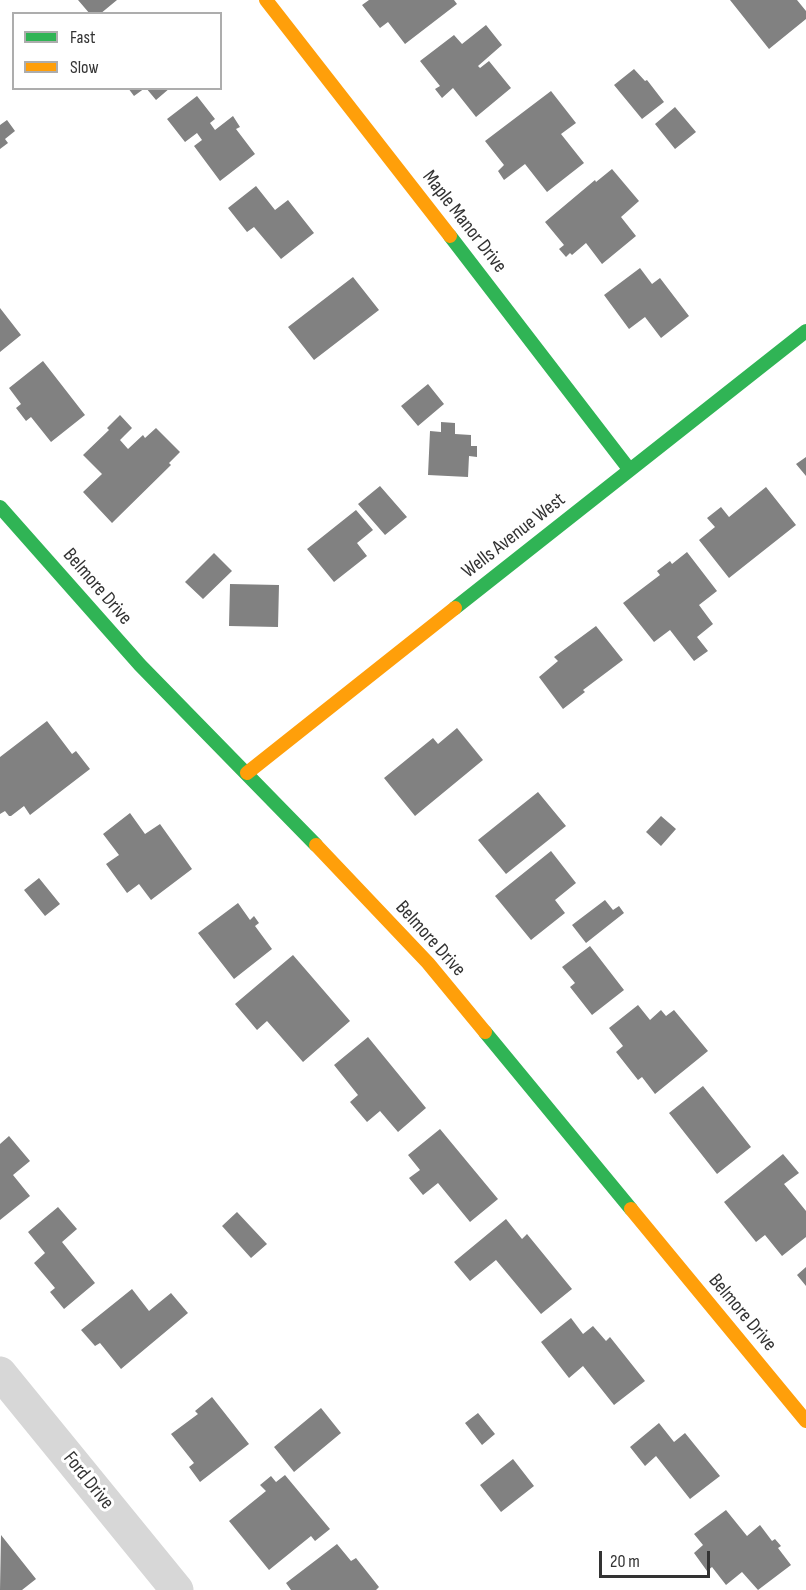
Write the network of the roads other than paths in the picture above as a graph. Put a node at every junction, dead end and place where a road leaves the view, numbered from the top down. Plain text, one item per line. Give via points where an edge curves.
1 (266, 0) edge
2 (806, 331) edge
3 (629, 469) junction
4 (0, 507) edge
5 (247, 773) junction
6 (0, 1373) edge
7 (806, 1421) edge
8 (177, 1590) edge

1 - 3 street, Maple Manor Drive
2 - 3 street, Wells Avenue West
3 - 5 street, Wells Avenue West
4 - 5 street, Belmore Drive via 140,665
5 - 7 street, Belmore Drive via 429,963
6 - 8 street, Ford Drive

